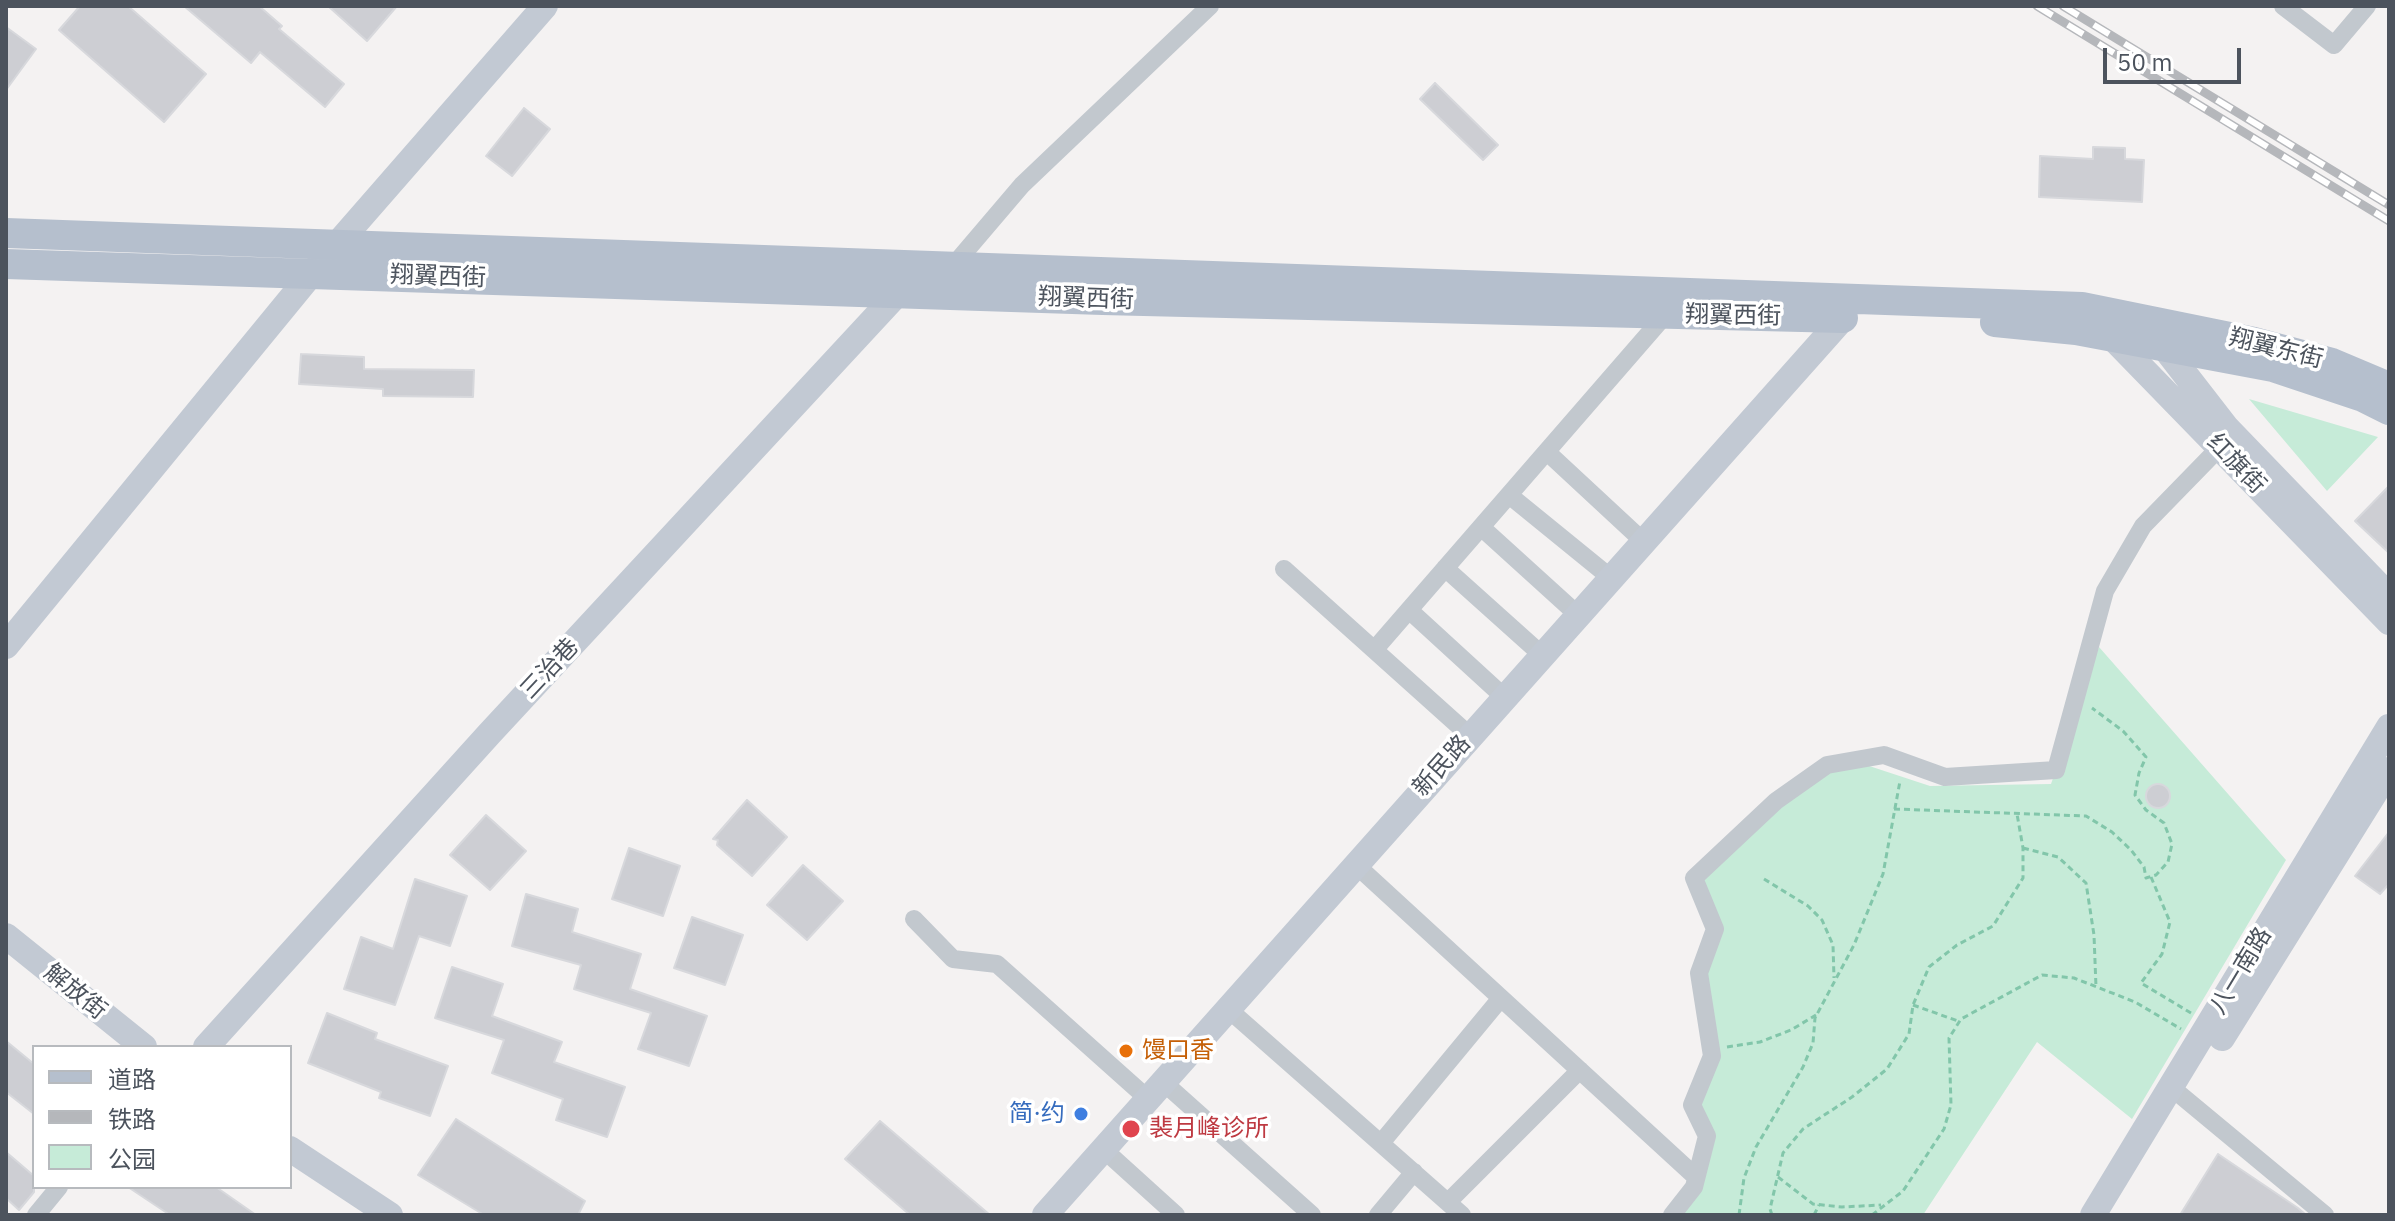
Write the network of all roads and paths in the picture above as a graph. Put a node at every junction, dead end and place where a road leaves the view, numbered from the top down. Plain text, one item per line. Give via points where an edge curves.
1 (545, 6) edge
2 (1210, 6) edge
3 (2283, 6) edge
4 (2367, 6) edge
5 (6, 233) edge
6 (338, 244) junction
7 (6, 264) edge
8 (953, 266) junction
9 (312, 273) junction
10 (898, 293) junction
11 (2082, 307) junction
12 (1666, 314) junction
13 (1843, 318) junction
14 (2162, 335) junction
15 (2111, 337) junction
16 (2389, 387) edge
17 (2389, 410) edge
18 (2219, 448) junction
19 (1547, 452) junction
20 (1509, 495) junction
21 (1481, 527) junction
22 (1644, 542) junction
23 (1445, 568) junction
24 (1284, 569) dead end
25 (1611, 578) junction
26 (2389, 596) edge
27 (1409, 610) junction
28 (1578, 615) junction
29 (2389, 622) edge
30 (6, 646) edge
31 (1375, 649) junction
32 (1542, 655) junction
33 (2075, 696) junction
34 (1504, 697) junction
35 (2389, 727) edge
36 (1469, 735) junction
37 (1902, 761) junction
38 (2389, 770) edge
39 (1894, 809) junction
40 (2017, 814) junction
41 (2023, 848) junction
42 (1355, 864) junction
43 (2151, 877) junction
44 (1764, 879) dead end
45 (914, 919) dead end
46 (6, 936) edge
47 (6, 955) edge
48 (1834, 978) junction
49 (2096, 987) junction
50 (1501, 998) junction
51 (1913, 1005) junction
52 (1227, 1008) junction
53 (1816, 1015) junction
54 (1959, 1021) junction
55 (2205, 1033) junction
56 (118, 1045) edge
57 (142, 1045) edge
58 (208, 1045) edge
59 (1711, 1048) junction
60 (1580, 1070) junction
61 (1155, 1089) junction
62 (2178, 1093) junction
63 (1381, 1143) junction
64 (1102, 1148) junction
65 (292, 1150) edge
66 (292, 1167) edge
67 (1414, 1172) junction
68 (1696, 1177) junction
69 (1778, 1177) junction
70 (57, 1189) edge
71 (1448, 1202) junction
72 (1819, 1205) junction
73 (1884, 1205) junction
74 (36, 1215) edge
75 (362, 1215) edge
76 (390, 1215) edge
77 (1045, 1215) edge
78 (1176, 1215) edge
79 (1312, 1215) edge
80 (1378, 1215) edge
81 (1462, 1215) edge
82 (1672, 1215) edge
83 (1739, 1215) edge
84 (1772, 1215) edge
85 (1814, 1215) edge
86 (1872, 1215) edge
87 (2093, 1215) edge
88 (2111, 1215) edge
89 (2325, 1215) edge

1 - 6 street
2 - 8 street via 1022,185
3 - 4 street via 2334,45
5 - 6 main road, 翔翼西街
6 - 8 main road, 翔翼西街
6 - 9 street
7 - 9 main road, 翔翼西街
8 - 11 main road, 翔翼西街
9 - 10 main road, 翔翼西街
9 - 30 street
10 - 12 main road, 翔翼西街
10 - 58 street, 三治巷
11 - 14 main road, 翔翼西街
11 - 15 street, 红旗街
12 - 13 main road, 翔翼西街
12 - 19 street
13 - 15 main road, 翔翼西街 via 2003,323
13 - 22 street, 新民路
14 - 15 main road, 翔翼西街
14 - 16 main road, 翔翼东街 via 2254,342 2332,363
14 - 17 main road, 翔翼东街 via 2273,367
14 - 26 street, 红旗街 via 2226,427
15 - 18 street, 红旗街
18 - 29 street, 红旗街
18 - 33 street via 2135,539 2105,591
19 - 20 street
19 - 22 street
20 - 21 street
20 - 25 street
21 - 23 street
21 - 28 street
22 - 25 street, 新民路
23 - 27 street
23 - 32 street
24 - 31 street
25 - 28 street, 新民路
27 - 31 street
27 - 34 street
28 - 32 street, 新民路
31 - 36 street
32 - 34 street, 新民路
33 - 37 street via 2056,770 1945,777
33 - 43 path via 2123,731 2146,757 2135,795 2164,823 2172,844 2168,862
34 - 36 street, 新民路
35 - 55 street, 八一南路
36 - 42 street, 新民路
37 - 39 path
37 - 59 street via 1884,755 1827,765 1776,801 1694,878 1715,929 1699,973
38 - 62 street, 八一南路
39 - 40 path
39 - 48 path via 1883,874 1854,945
40 - 41 path
40 - 43 path via 2086,816 2112,832 2144,867 2146,878
41 - 49 path via 2058,857 2086,883
41 - 51 path via 2023,878 1993,926 1929,967
42 - 50 street
42 - 52 street, 新民路
43 - 55 path via 2170,922 2162,954 2141,983
44 - 48 path via 1822,920 1833,945
45 - 61 street via 953,959 997,964
46 - 57 street, 解放街
47 - 56 street
48 - 53 path
49 - 54 path via 2074,978 2042,975
49 - 55 path
50 - 60 street
50 - 63 street
51 - 54 path
51 - 69 path via 1909,1034 1887,1069 1803,1129 1783,1153
52 - 61 street, 新民路
52 - 63 street
53 - 59 path via 1760,1042
53 - 83 path via 1803,1067 1744,1178
54 - 73 path via 1949,1038 1951,1105 1944,1129 1903,1191
55 - 62 street, 八一南路
59 - 68 street via 1692,1105 1707,1136
60 - 68 street
60 - 71 street
61 - 64 street, 新民路
61 - 79 street
62 - 87 street, 八一南路
62 - 88 street, 八一南路
62 - 89 street
63 - 67 street
64 - 77 street, 新民路
64 - 78 street
65 - 76 street
66 - 75 street
67 - 71 street
67 - 80 street
68 - 82 street
69 - 72 path
69 - 84 path
70 - 74 street
71 - 81 street
72 - 73 path
72 - 85 path
73 - 86 path

